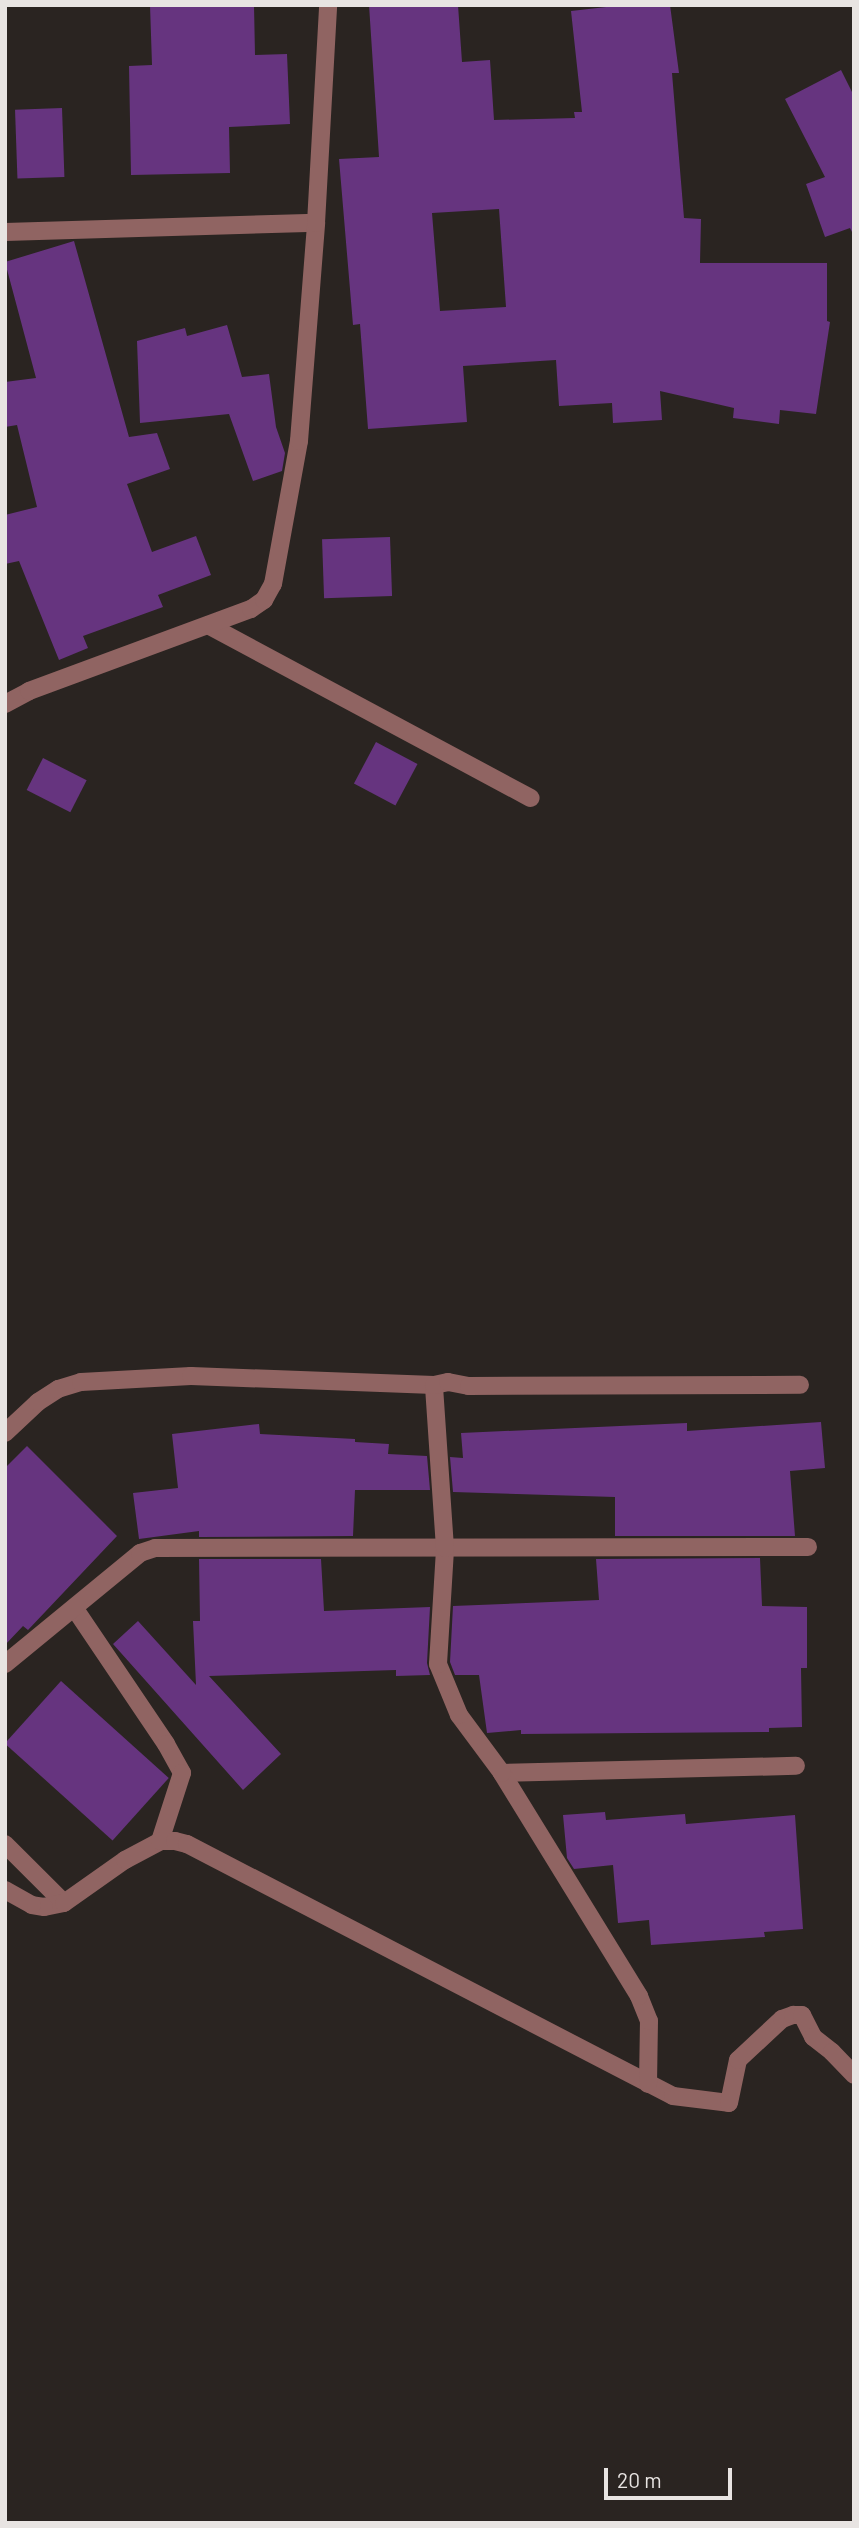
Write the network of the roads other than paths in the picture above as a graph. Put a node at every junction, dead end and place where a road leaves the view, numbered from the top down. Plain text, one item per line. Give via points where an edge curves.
1 (328, 5) edge
2 (316, 223) junction
3 (5, 232) edge
4 (208, 625) junction
5 (5, 704) edge
6 (531, 798) dead end
7 (434, 1385) junction
8 (800, 1385) dead end
9 (5, 1433) edge
10 (445, 1548) junction
11 (808, 1548) dead end
12 (75, 1609) junction
13 (5, 1664) edge
14 (796, 1766) dead end
15 (502, 1773) junction
16 (160, 1841) junction
17 (5, 1844) edge
18 (5, 1890) edge
19 (64, 1903) junction
20 (854, 2075) edge
21 (648, 2084) junction

1 - 2 street
2 - 3 street
2 - 4 street via 299,441 273,584 264,600 251,609
4 - 5 street
4 - 6 street
7 - 8 street
7 - 9 street via 191,1376 81,1382 38,1402
7 - 10 street
10 - 11 street
10 - 12 street via 148,1549
10 - 15 street via 439,1664 459,1715
12 - 13 street
12 - 16 street via 182,1773
14 - 15 street
15 - 21 street via 639,1996 649,2021
16 - 19 street
16 - 21 street via 187,1844
17 - 19 street
18 - 19 street via 32,1905
20 - 21 street via 813,2037 802,2015 793,2015 782,2019 738,2060 729,2103 673,2096

